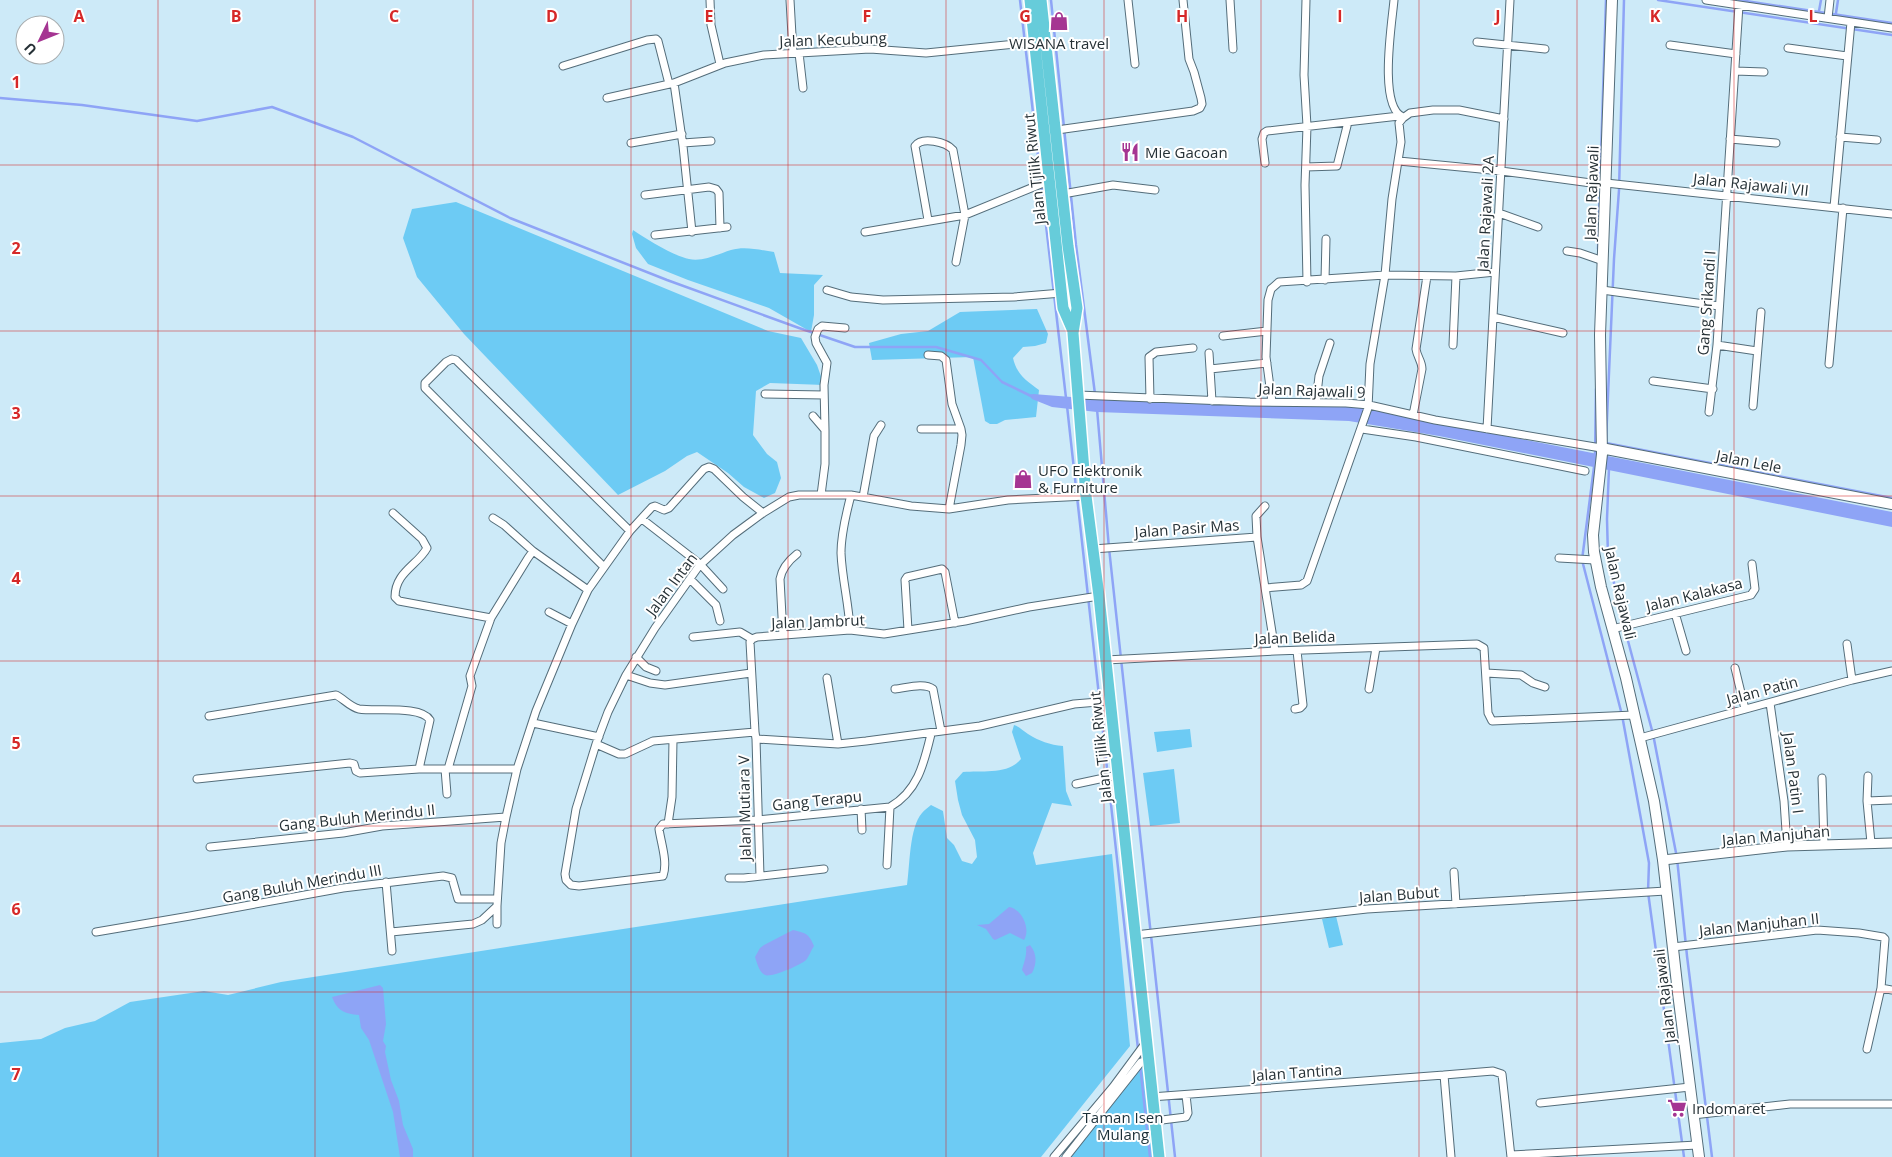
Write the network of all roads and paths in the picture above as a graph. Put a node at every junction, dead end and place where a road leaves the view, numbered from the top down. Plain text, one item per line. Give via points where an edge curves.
1 (710, 0) edge
2 (790, 0) edge
3 (1030, 0) edge
4 (1041, 0) edge
5 (1128, 0) edge
6 (1183, 0) edge
7 (1230, 0) edge
8 (1306, 0) edge
9 (1394, 0) edge
10 (1510, 0) edge
11 (1612, 0) edge
12 (1706, 0) edge
13 (1830, 0) edge
14 (1739, 4) junction
15 (1828, 18) junction
16 (1851, 22) junction
17 (1892, 28) edge
18 (1041, 42) junction
19 (1477, 42) dead end
20 (1508, 45) junction
21 (1670, 45) dead end
22 (1233, 48) dead end
23 (1788, 48) dead end
24 (1545, 49) dead end
25 (796, 53) junction
26 (1736, 54) junction
27 (1848, 56) junction
28 (720, 64) junction
29 (1134, 64) dead end
30 (563, 66) dead end
31 (1735, 70) junction
32 (1764, 72) dead end
33 (672, 84) junction
34 (803, 88) dead end
35 (607, 98) dead end
36 (1401, 117) junction
37 (1504, 119) junction
38 (1348, 122) junction
39 (1307, 126) junction
40 (1056, 130) junction
41 (682, 134) junction
42 (1840, 137) junction
43 (1730, 139) junction
44 (711, 140) dead end
45 (1877, 140) dead end
46 (631, 143) dead end
47 (683, 143) junction
48 (1776, 143) dead end
49 (1399, 161) junction
50 (1265, 163) dead end
51 (1306, 167) junction
52 (1501, 171) junction
53 (1051, 183) junction
54 (1606, 184) junction
55 (688, 189) junction
56 (1155, 190) dead end
57 (1063, 194) junction
58 (645, 195) dead end
59 (1727, 195) junction
60 (1834, 207) junction
61 (1843, 208) junction
62 (1499, 211) junction
63 (1892, 214) edge
64 (965, 215) junction
65 (928, 220) junction
66 (1538, 227) dead end
67 (692, 232) junction
68 (865, 232) dead end
69 (655, 235) dead end
70 (1326, 239) dead end
71 (1567, 251) dead end
72 (1603, 261) junction
73 (956, 262) dead end
74 (1495, 272) junction
75 (1385, 275) junction
76 (1427, 276) junction
77 (1456, 276) junction
78 (1325, 280) junction
79 (1307, 282) junction
80 (827, 290) dead end
81 (1609, 291) junction
82 (1062, 292) junction
83 (1719, 306) junction
84 (1761, 312) dead end
85 (1493, 317) junction
86 (845, 328) dead end
87 (1267, 331) junction
88 (1074, 333) junction
89 (1563, 333) dead end
90 (1223, 336) dead end
91 (1330, 343) dead end
92 (1452, 345) dead end
93 (1718, 345) junction
94 (1193, 348) dead end
95 (1757, 351) junction
96 (1209, 353) dead end
97 (928, 355) dead end
98 (1267, 362) junction
99 (1828, 364) dead end
100 (1210, 369) junction
101 (1653, 381) dead end
102 (1713, 389) junction
103 (765, 394) dead end
104 (824, 394) junction
105 (1150, 399) junction
106 (1212, 401) junction
107 (1272, 402) junction
108 (1316, 402) junction
109 (1078, 405) junction
110 (1753, 406) dead end
111 (1369, 407) junction
112 (1709, 412) dead end
113 (1413, 415) junction
114 (813, 416) dead end
115 (881, 425) dead end
116 (1363, 426) junction
117 (961, 428) junction
118 (921, 429) dead end
119 (825, 430) junction
120 (1487, 430) junction
121 (1601, 451) junction
122 (1585, 471) dead end
123 (821, 494) junction
124 (851, 495) junction
125 (1086, 496) junction
126 (863, 498) junction
127 (1892, 504) edge
128 (1265, 506) dead end
129 (949, 509) junction
130 (393, 513) dead end
131 (763, 513) junction
132 (492, 518) dead end
133 (642, 519) junction
134 (630, 531) junction
135 (1257, 537) junction
136 (1093, 549) junction
137 (533, 551) junction
138 (797, 554) dead end
139 (1559, 558) dead end
140 (1595, 560) junction
141 (700, 564) junction
142 (1752, 564) dead end
143 (604, 567) junction
144 (690, 579) junction
145 (1265, 588) junction
146 (722, 589) dead end
147 (588, 590) junction
148 (1099, 596) junction
149 (549, 612) dead end
150 (1675, 612) junction
151 (491, 618) junction
152 (720, 621) dead end
153 (955, 623) junction
154 (572, 624) junction
155 (1612, 629) junction
156 (850, 630) junction
157 (908, 630) junction
158 (783, 635) junction
159 (693, 637) dead end
160 (752, 640) junction
161 (1848, 644) dead end
162 (1376, 648) junction
163 (1275, 651) junction
164 (1297, 651) junction
165 (1686, 651) dead end
166 (636, 657) junction
167 (1106, 660) junction
168 (1735, 668) dead end
169 (656, 671) dead end
170 (1892, 671) edge
171 (751, 673) junction
172 (1486, 673) junction
173 (626, 675) junction
174 (827, 678) dead end
175 (1852, 680) junction
176 (1545, 687) dead end
177 (895, 689) dead end
178 (1369, 689) dead end
179 (1110, 701) junction
180 (1770, 703) junction
181 (1295, 709) dead end
182 (1744, 709) junction
183 (1634, 715) junction
184 (209, 716) dead end
185 (533, 723) junction
186 (941, 731) junction
187 (932, 734) junction
188 (756, 735) junction
189 (1640, 738) junction
190 (598, 740) junction
191 (673, 740) junction
192 (838, 744) junction
193 (419, 769) junction
194 (446, 769) junction
195 (518, 769) junction
196 (1118, 775) junction
197 (1868, 776) dead end
198 (1822, 778) dead end
199 (197, 779) dead end
200 (1076, 784) dead end
201 (447, 794) dead end
202 (1892, 800) edge
203 (1868, 801) junction
204 (890, 807) junction
205 (861, 809) junction
206 (506, 817) junction
207 (757, 820) junction
208 (664, 824) junction
209 (862, 830) dead end
210 (1871, 843) junction
211 (1892, 843) edge
212 (1824, 844) junction
213 (1788, 846) junction
214 (210, 847) dead end
215 (1663, 860) junction
216 (887, 865) dead end
217 (824, 869) dead end
218 (1454, 872) dead end
219 (760, 876) junction
220 (729, 878) dead end
221 (386, 882) junction
222 (1666, 891) junction
223 (497, 902) junction
224 (1456, 904) junction
225 (497, 924) dead end
226 (96, 932) dead end
227 (391, 932) junction
228 (1135, 935) junction
229 (1673, 948) junction
230 (392, 951) dead end
231 (1881, 988) junction
232 (1892, 990) edge
233 (1147, 1041) junction
234 (1867, 1049) dead end
235 (1148, 1060) junction
236 (1444, 1075) junction
237 (1690, 1087) junction
238 (1186, 1095) junction
239 (1152, 1097) junction
240 (1540, 1103) dead end
241 (1892, 1104) edge
242 (1693, 1115) junction
243 (1154, 1121) junction
244 (1697, 1145) junction
245 (1511, 1156) edge
246 (1054, 1157) edge
247 (1066, 1157) edge
248 (1159, 1157) edge
249 (1451, 1157) edge
250 (1699, 1157) edge

1 - 28 street
2 - 25 street
3 - 18 highway, Jalan Tjilik Riwut
4 - 18 highway, Jalan Tjilik Riwut
5 - 29 street
6 - 40 street via 1188,54 1201,98 1200,108
7 - 22 street
8 - 39 street via 1304,75
9 - 36 street via 1388,90
10 - 20 street, Jalan Rajawali 2A
11 - 54 main road, Jalan Rajawali
12 - 14 street
13 - 15 street
14 - 15 street
14 - 26 street, Gang Srikandi I
15 - 16 street
16 - 17 street
16 - 27 street
18 - 25 street, Jalan Kecubung via 926,53 870,49
18 - 40 highway, Jalan Tjilik Riwut
18 - 53 highway, Jalan Tjilik Riwut
19 - 20 street
20 - 24 street
20 - 37 street, Jalan Rajawali 2A
21 - 26 street
23 - 27 street
25 - 28 street, Jalan Kecubung
25 - 34 street
26 - 31 street, Gang Srikandi I
27 - 42 street
28 - 33 street, Jalan Kecubung
30 - 33 street via 656,39
31 - 32 street
31 - 43 street, Gang Srikandi I
33 - 35 street, Jalan Kecubung
33 - 41 street
36 - 37 street via 1410,113 1459,110
36 - 38 street
36 - 49 street
37 - 52 street, Jalan Rajawali 2A
38 - 39 street
38 - 51 street via 1337,166
39 - 50 street via 1264,133
39 - 51 street
40 - 57 highway, Jalan Tjilik Riwut
41 - 46 street
41 - 47 street
42 - 45 street
42 - 60 street
43 - 48 street
43 - 59 street, Gang Srikandi I
44 - 47 street
47 - 55 street
49 - 52 street, Jalan Rajawali VII
49 - 75 street
51 - 79 street
52 - 54 street, Jalan Rajawali VII
52 - 62 street, Jalan Rajawali 2A
53 - 64 street via 1041,184
53 - 82 highway, Jalan Tjilik Riwut
54 - 59 street, Jalan Rajawali VII
54 - 72 main road, Jalan Rajawali
55 - 58 street
55 - 67 street
55 - 67 street via 716,189 724,227
56 - 57 street via 1113,185
57 - 88 highway, Jalan Tjilik Riwut via 1077,308
59 - 60 street, Jalan Rajawali VII
59 - 83 street, Gang Srikandi I
60 - 61 street, Jalan Rajawali VII
61 - 63 street, Jalan Rajawali VII
61 - 99 street
62 - 66 street
62 - 74 street, Jalan Rajawali 2A
64 - 65 street
64 - 65 street via 953,150 943,143 921,141 915,146
64 - 73 street
65 - 68 street
67 - 69 street
70 - 78 street
71 - 72 street
72 - 81 main road, Jalan Rajawali
74 - 77 street
74 - 85 street, Jalan Rajawali 2A
75 - 76 street
75 - 78 street
75 - 111 street via 1370,364
76 - 77 street
76 - 113 street via 1416,349 1422,369
77 - 92 street
78 - 79 street
79 - 87 street via 1279,282 1270,289
80 - 82 street via 851,297 883,300
81 - 83 street
81 - 121 main road, Jalan Rajawali via 1600,335
82 - 88 highway, Jalan Tjilik Riwut via 1063,308
83 - 93 street, Gang Srikandi I
84 - 95 street
85 - 89 street
85 - 120 street, Jalan Rajawali 2A
86 - 104 street via 822,326 816,334 816,343 827,363
87 - 90 street
87 - 98 street
88 - 109 highway, Jalan Tjilik Riwut
91 - 108 street via 1319,376
93 - 95 street
93 - 102 street, Gang Srikandi I
94 - 105 street via 1156,352 1148,357
95 - 110 street
96 - 100 street
97 - 117 street via 941,356 946,360 952,404
98 - 100 street
98 - 107 street
100 - 106 street
101 - 102 street
102 - 112 street, Gang Srikandi I
103 - 104 street
104 - 119 street
105 - 106 street, Jalan Rajawali 9
105 - 109 street, Jalan Rajawali 9
106 - 107 street, Jalan Rajawali 9
107 - 108 street, Jalan Rajawali 9
108 - 111 street, Jalan Rajawali 9
109 - 125 highway, Jalan Tjilik Riwut
111 - 113 street, Jalan Rajawali 9
111 - 116 street
113 - 120 street, Jalan Rajawali 9
114 - 119 street
115 - 126 street via 874,436
116 - 122 street
116 - 145 street via 1307,581 1301,586
117 - 118 street
117 - 129 street
119 - 123 street
120 - 121 street, Jalan Rajawali 9
121 - 127 main road, Jalan Lele
121 - 140 main road, Jalan Rajawali via 1593,535
123 - 124 street, Jalan Intan
123 - 131 street, Jalan Intan via 789,497
124 - 126 street, Jalan Intan
124 - 156 street via 841,550
125 - 129 street, Jalan Intan via 1008,500
125 - 136 highway, Jalan Tjilik Riwut
126 - 129 street, Jalan Intan
128 - 135 street via 1256,516
130 - 151 street via 422,538 427,548 407,569 394,597 399,601
131 - 133 street via 709,467 669,508 664,510 655,506
131 - 141 street, Jalan Intan
132 - 137 street
133 - 134 street
133 - 141 street
134 - 143 street
134 - 143 street via 456,360 446,362 425,383 425,388
135 - 136 street, Jalan Pasir Mas
135 - 145 street, Jalan Pasir Mas
136 - 148 highway, Jalan Tjilik Riwut
137 - 147 street
137 - 151 street
138 - 158 street via 785,567 780,579
139 - 140 street
140 - 155 main road, Jalan Rajawali
141 - 144 street, Jalan Intan
141 - 146 street
142 - 150 street, Jalan Kalakasa via 1755,590 1751,595
143 - 147 street
144 - 152 street via 716,605
144 - 166 street, Jalan Intan
145 - 163 street, Jalan Pasir Mas
147 - 154 street
148 - 153 street, Jalan Jambrut via 1028,606
148 - 167 highway, Jalan Tjilik Riwut
149 - 154 street
150 - 155 street, Jalan Kalakasa
150 - 165 street
151 - 194 street via 470,676 472,686
153 - 157 street, Jalan Jambrut
153 - 157 street via 942,569 905,580
154 - 185 street
155 - 183 main road, Jalan Rajawali
156 - 157 street, Jalan Jambrut via 884,634
156 - 158 street, Jalan Jambrut
158 - 160 street, Jalan Jambrut
159 - 160 street via 740,632
160 - 171 street, Jalan Jambrut
161 - 175 street
162 - 164 street, Jalan Belida
162 - 172 street, Jalan Belida via 1477,644 1484,648
162 - 178 street
163 - 164 street, Jalan Belida
163 - 167 street, Jalan Belida
164 - 181 street via 1303,705
166 - 169 street
166 - 173 street, Jalan Intan
167 - 179 highway, Jalan Tjilik Riwut
168 - 182 street
170 - 175 street, Jalan Patin
171 - 173 street via 665,686
171 - 188 street, Jalan Jambrut
172 - 176 street via 1521,675
172 - 183 street via 1488,713 1489,718 1495,721
173 - 190 street, Jalan Intan
174 - 192 street
175 - 180 street, Jalan Patin
177 - 186 street via 930,686
179 - 186 street via 1074,704 980,726
179 - 196 highway, Jalan Tjilik Riwut
180 - 182 street, Jalan Patin
180 - 213 street, Jalan Patin I
182 - 189 street, Jalan Patin
183 - 189 main road, Jalan Rajawali
184 - 193 street via 336,695 358,709 414,711 430,720
185 - 190 street
185 - 195 street
186 - 187 street
187 - 192 street
187 - 204 street via 917,780 910,791
188 - 191 street
188 - 192 street
188 - 207 street, Jalan Mutiara V
189 - 215 main road, Jalan Rajawali
190 - 191 street via 624,754 653,741
190 - 208 street, Jalan Intan via 576,809 566,880 579,886 663,876 664,856 659,829
191 - 208 street via 672,797
193 - 194 street
193 - 199 street via 360,773 350,762
194 - 195 street
194 - 201 street
195 - 206 street
196 - 200 street
196 - 228 highway, Jalan Tjilik Riwut
197 - 203 street
198 - 212 street
202 - 203 street
203 - 210 street
204 - 205 street, Gang Terapu
204 - 216 street
205 - 207 street, Gang Terapu
205 - 209 street
206 - 214 street, Gang Buluh Merindu II via 382,826
206 - 223 street
207 - 208 street, Gang Terapu
207 - 219 street, Jalan Mutiara V
210 - 211 street, Jalan Manjuhan
210 - 212 street, Jalan Manjuhan
212 - 213 street, Jalan Manjuhan
213 - 215 street, Jalan Manjuhan
215 - 222 main road, Jalan Rajawali
217 - 219 street
218 - 224 street
219 - 220 street
221 - 223 street, Gang Buluh Merindu III via 448,876 452,878 458,899
221 - 226 street, Gang Buluh Merindu III
221 - 227 street
222 - 224 street, Jalan Bubut
222 - 229 main road, Jalan Rajawali
223 - 225 street
223 - 227 street via 482,920 472,924
224 - 228 street, Jalan Bubut via 1351,911
227 - 230 street
228 - 233 highway, Jalan Tjilik Riwut
229 - 231 street, Jalan Manjuhan II via 1817,930 1882,936 1885,939
229 - 237 main road, Jalan Rajawali
231 - 232 street
231 - 234 street, Jalan Manjuhan II
233 - 235 highway, Jalan Tjilik Riwut
233 - 246 street
235 - 239 highway, Jalan Tjilik Riwut
235 - 247 street via 1141,1062
236 - 238 street, Jalan Tantina
236 - 245 street, Jalan Tantina via 1493,1071 1502,1074
236 - 249 street
237 - 240 street
237 - 242 main road, Jalan Rajawali
238 - 239 street, Jalan Tantina
238 - 243 street via 1186,1116
239 - 243 highway, Jalan Tjilik Riwut
241 - 242 street via 1790,1104
242 - 244 main road, Jalan Rajawali
243 - 248 highway, Jalan Tjilik Riwut
244 - 245 street
244 - 250 main road, Jalan Rajawali

